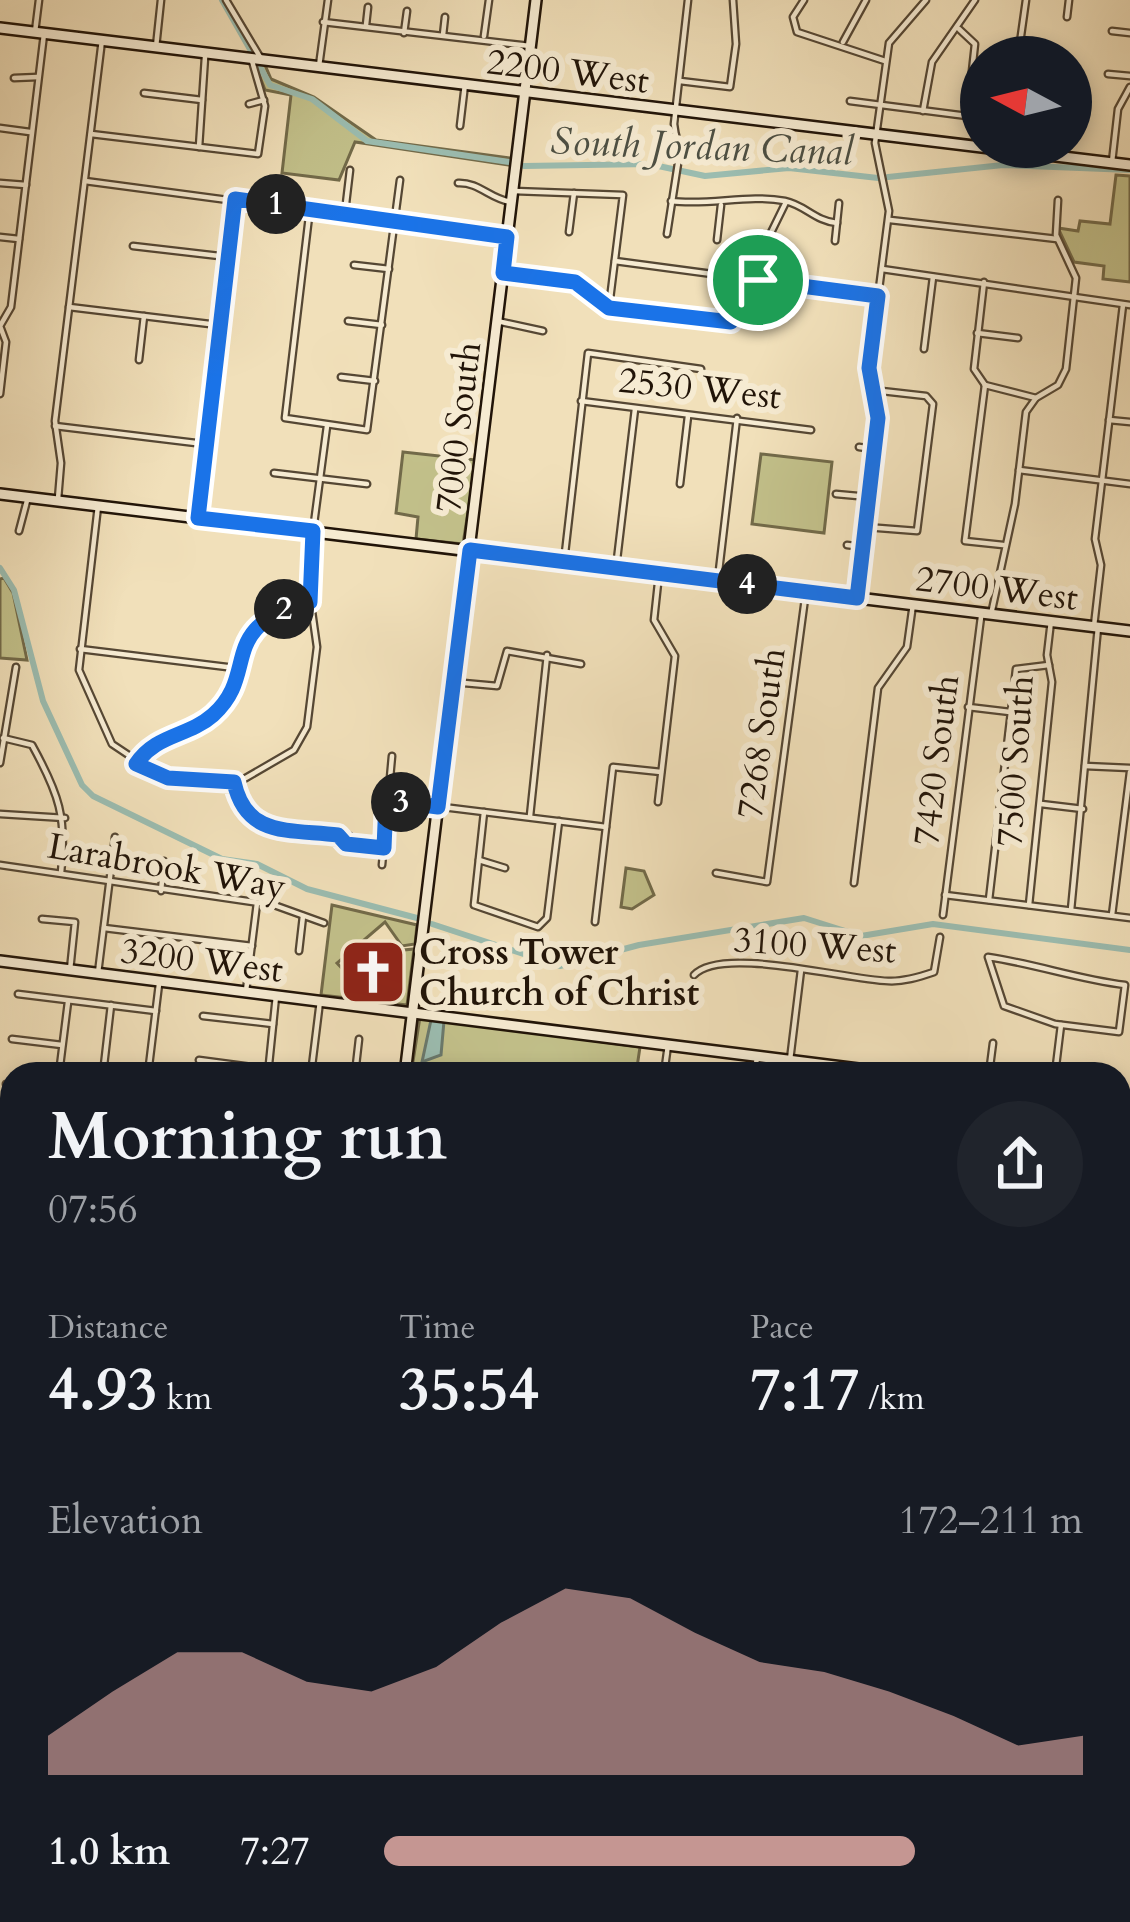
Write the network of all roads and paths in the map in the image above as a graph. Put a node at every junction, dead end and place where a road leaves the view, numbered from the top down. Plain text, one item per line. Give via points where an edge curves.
1 (39, 0) edge
2 (161, 0) edge
3 (226, 0) edge
4 (328, 0) edge
5 (489, 0) edge
6 (536, 0) edge
7 (688, 0) edge
8 (733, 0) edge
9 (804, 0) edge
10 (866, 0) edge
11 (926, 0) edge
12 (975, 0) edge
13 (1026, 0) edge
14 (1069, 0) edge
15 (368, 7) dead end
16 (407, 11) dead end
17 (445, 17) dead end
18 (1067, 17) dead end
19 (323, 22) junction
20 (366, 26) junction
21 (0, 28) edge
22 (959, 29) junction
23 (1112, 31) dead end
24 (39, 32) junction
25 (404, 33) junction
26 (1130, 33) edge
27 (443, 35) junction
28 (1021, 36) edge
29 (484, 38) junction
30 (102, 40) junction
31 (842, 44) junction
32 (530, 46) junction
33 (156, 47) junction
34 (206, 53) junction
35 (257, 59) junction
36 (885, 61) junction
37 (319, 66) junction
38 (1108, 74) dead end
39 (1130, 76) edge
40 (38, 77) junction
41 (14, 78) dead end
42 (679, 80) junction
43 (465, 84) junction
44 (1130, 87) edge
45 (524, 91) junction
46 (144, 93) dead end
47 (202, 100) junction
48 (264, 100) junction
49 (850, 101) dead end
50 (249, 104) dead end
51 (880, 106) junction
52 (675, 110) junction
53 (923, 111) junction
54 (1103, 117) dead end
55 (1117, 118) junction
56 (460, 126) dead end
57 (0, 128) edge
58 (32, 132) junction
59 (91, 134) junction
60 (676, 135) junction
61 (877, 135) junction
62 (661, 139) dead end
63 (960, 144) edge
64 (199, 147) junction
65 (1092, 160) edge
66 (1112, 162) junction
67 (1130, 165) edge
68 (350, 170) dead end
69 (400, 180) dead end
70 (84, 181) junction
71 (0, 183) edge
72 (458, 183) dead end
73 (26, 185) junction
74 (574, 193) junction
75 (512, 196) junction
76 (235, 199) junction
77 (1058, 200) dead end
78 (671, 201) junction
79 (786, 202) junction
80 (839, 203) dead end
81 (721, 205) junction
82 (310, 208) junction
83 (345, 213) junction
84 (395, 219) junction
85 (888, 220) junction
86 (837, 223) junction
87 (569, 232) dead end
88 (667, 234) dead end
89 (0, 237) edge
90 (507, 237) junction
91 (20, 239) junction
92 (1057, 239) junction
93 (717, 240) dead end
94 (835, 242) dead end
95 (133, 246) dead end
96 (228, 257) junction
97 (615, 262) junction
98 (354, 265) dead end
99 (389, 269) junction
100 (882, 269) junction
101 (503, 273) junction
102 (933, 276) junction
103 (740, 278) junction
104 (758, 280) junction
105 (984, 282) junction
106 (878, 296) junction
107 (1074, 298) junction
108 (1127, 305) edge
109 (69, 307) junction
110 (609, 308) junction
111 (144, 316) junction
112 (497, 320) junction
113 (348, 321) dead end
114 (219, 325) junction
115 (382, 325) junction
116 (0, 326) edge
117 (543, 331) dead end
118 (977, 333) junction
119 (1018, 338) dead end
120 (924, 349) dead end
121 (139, 360) dead end
122 (701, 368) dead end
123 (1, 370) edge
124 (341, 376) dead end
125 (375, 381) junction
126 (985, 385) junction
127 (873, 390) junction
128 (0, 394) edge
129 (1036, 398) junction
130 (581, 401) junction
131 (635, 409) junction
132 (688, 416) junction
133 (737, 418) junction
134 (1109, 420) junction
135 (1130, 422) edge
136 (55, 426) junction
137 (327, 426) junction
138 (811, 430) dead end
139 (205, 445) junction
140 (859, 447) dead end
141 (874, 448) junction
142 (1019, 470) junction
143 (274, 473) dead end
144 (320, 478) junction
145 (1102, 480) junction
146 (368, 484) dead end
147 (680, 484) dead end
148 (1130, 484) edge
149 (0, 494) edge
150 (836, 494) dead end
151 (28, 497) junction
152 (868, 497) junction
153 (57, 501) junction
154 (98, 506) junction
155 (198, 518) junction
156 (865, 526) junction
157 (313, 531) junction
158 (19, 532) dead end
159 (847, 545) dead end
160 (1003, 545) junction
161 (862, 547) junction
162 (470, 550) junction
163 (564, 562) junction
164 (616, 568) junction
165 (659, 574) junction
166 (718, 581) junction
167 (806, 591) junction
168 (857, 598) junction
169 (310, 602) junction
170 (913, 604) junction
171 (986, 613) junction
172 (1051, 621) junction
173 (1096, 627) junction
174 (1130, 631) edge
175 (80, 649) junction
176 (547, 655) junction
177 (581, 664) dead end
178 (1049, 665) junction
179 (16, 667) dead end
180 (237, 668) junction
181 (453, 682) junction
182 (968, 707) junction
183 (1011, 712) junction
184 (3, 738) edge
185 (392, 756) dead end
186 (0, 763) edge
187 (136, 764) junction
188 (1085, 766) junction
189 (1130, 770) edge
190 (661, 772) junction
191 (234, 782) junction
192 (386, 800) junction
193 (658, 802) dead end
194 (1041, 804) junction
195 (438, 807) junction
196 (1083, 809) junction
197 (484, 812) junction
198 (0, 814) edge
199 (64, 818) junction
200 (530, 818) junction
201 (560, 821) junction
202 (606, 827) junction
203 (115, 837) dead end
204 (384, 848) junction
205 (478, 860) junction
206 (164, 861) dead end
207 (0, 865) edge
208 (382, 865) dead end
209 (505, 868) dead end
210 (61, 873) junction
211 (716, 873) dead end
212 (109, 882) junction
213 (854, 883) dead end
214 (160, 891) junction
215 (946, 895) junction
216 (989, 900) junction
217 (257, 903) junction
218 (1029, 905) junction
219 (1071, 910) junction
220 (943, 914) dead end
221 (1112, 915) junction
222 (303, 916) junction
223 (1130, 917) edge
224 (42, 919) dead end
225 (595, 922) dead end
226 (323, 923) dead end
227 (104, 928) junction
228 (940, 937) dead end
229 (251, 946) junction
230 (298, 951) dead end
231 (0, 961) edge
232 (70, 970) junction
233 (801, 970) junction
234 (98, 974) junction
235 (694, 975) dead end
236 (160, 981) junction
237 (246, 992) junction
238 (18, 994) dead end
239 (276, 995) junction
240 (68, 1000) junction
241 (320, 1001) junction
242 (111, 1005) junction
243 (156, 1011) junction
244 (413, 1012) junction
245 (203, 1016) dead end
246 (273, 1024) junction
247 (1060, 1025) junction
248 (12, 1039) dead end
249 (359, 1039) dead end
250 (993, 1043) dead end
251 (62, 1045) junction
252 (668, 1045) junction
253 (757, 1056) junction
254 (199, 1060) dead end
255 (790, 1060) junction
256 (60, 1062) edge
257 (104, 1062) edge
258 (150, 1062) edge
259 (212, 1062) edge
260 (269, 1062) edge
261 (312, 1062) edge
262 (356, 1062) edge
263 (407, 1062) edge
264 (666, 1062) edge
265 (756, 1062) edge
266 (805, 1062) edge
267 (991, 1062) edge
268 (1055, 1062) edge

1 - 24 street
2 - 33 street
3 - 35 street
4 - 19 street
5 - 29 street
6 - 32 main road, 7000 South
7 - 42 street
8 - 42 street via 730,87
9 - 31 street via 794,17 797,32
10 - 31 street
11 - 36 street via 892,37
12 - 22 street
13 - 28 street
14 - 18 street
15 - 20 street
16 - 25 street
17 - 27 street
19 - 20 street
19 - 37 street
20 - 25 street
21 - 24 main road, 2200 West
22 - 53 street via 930,67
22 - 53 street via 975,44 967,116
23 - 26 street
24 - 30 main road, 2200 West
24 - 40 street
25 - 27 street
27 - 29 street
29 - 32 street
30 - 33 main road, 2200 West
30 - 59 street
31 - 36 street
32 - 45 main road, 7000 South
33 - 34 main road, 2200 West
34 - 35 main road, 2200 West
34 - 47 street
35 - 37 main road, 2200 West
35 - 48 street via 254,81
36 - 51 street
37 - 43 main road, 2200 West
38 - 39 street
40 - 41 street
40 - 58 street
42 - 52 street
43 - 45 main road, 2200 West
43 - 56 street
44 - 55 street
45 - 52 main road, 2200 West
45 - 75 main road, 7000 South
46 - 47 street
47 - 64 street
48 - 50 street
48 - 64 street via 258,154
49 - 51 street
51 - 53 street
51 - 61 street
52 - 60 street
52 - 61 main road, 2200 West
54 - 55 street
55 - 66 street
57 - 58 street
58 - 73 street
59 - 64 street
59 - 70 street
60 - 62 street
60 - 78 street
61 - 63 main road, 2200 West
61 - 85 street
65 - 66 main road, 2200 West
66 - 67 main road, 2200 West
68 - 83 street
69 - 84 street
70 - 76 street
70 - 109 street
71 - 73 street
72 - 75 street via 491,198
73 - 91 street
74 - 75 street
74 - 87 street
74 - 97 street via 623,195
75 - 90 main road, 7000 South
76 - 82 street
76 - 96 street
77 - 92 street
78 - 81 street
78 - 88 street
79 - 81 street
79 - 86 street
79 - 104 street via 762,251
80 - 86 street
81 - 93 street
82 - 83 street
82 - 137 street via 285,418
83 - 84 street
84 - 90 street
84 - 99 street
85 - 92 street
85 - 100 street
86 - 94 street
89 - 91 street
90 - 101 main road, 7000 South
91 - 116 street via 11,308
92 - 107 street via 1075,271
95 - 96 street
96 - 114 street
97 - 103 street
97 - 110 street
98 - 99 street
99 - 115 street
100 - 102 street
100 - 106 street
101 - 110 street via 575,282
101 - 112 main road, 7000 South
102 - 105 street
102 - 120 street
103 - 104 street
103 - 110 street via 733,321
104 - 106 street
105 - 107 street
105 - 118 street
106 - 127 street
107 - 108 street
107 - 129 street, 7420 South via 1064,375
108 - 134 street
109 - 111 street
109 - 136 street
111 - 114 street
111 - 121 street
112 - 117 street
112 - 162 main road, 7000 South
113 - 115 street
114 - 139 street
115 - 125 street
116 - 123 street
118 - 119 street
118 - 126 street via 974,369
122 - 130 street via 588,353
123 - 128 street
124 - 125 street
125 - 137 street via 367,430
126 - 129 street
126 - 160 street via 965,541
127 - 141 street
127 - 156 street via 932,398 917,531
129 - 142 street, 7420 South via 1026,412
130 - 131 street, 2530 West
130 - 163 street
131 - 132 street, 2530 West
131 - 164 street
132 - 133 street, 2530 West
132 - 147 street
133 - 138 street, 2530 West
133 - 166 street
134 - 135 street
134 - 145 street
136 - 139 street
136 - 153 street
137 - 144 street
139 - 155 street
140 - 141 street
141 - 152 street
142 - 145 street
142 - 160 street, 7420 South
143 - 144 street
144 - 146 street
144 - 157 street
145 - 148 street
145 - 173 street
149 - 151 main road, 2700 West
150 - 152 street
151 - 153 main road, 2700 West
151 - 158 street
152 - 156 street
153 - 154 main road, 2700 West
154 - 155 main road, 2700 West
154 - 175 street
155 - 157 main road, 2700 West
156 - 161 street
157 - 162 main road, 2700 West
157 - 169 street
159 - 161 street
160 - 171 street, 7420 South
161 - 168 street
162 - 163 main road, 2700 West
162 - 181 main road, 7000 South
163 - 164 main road, 2700 West
164 - 165 main road, 2700 West
165 - 166 main road, 2700 West
165 - 190 street via 654,620 675,656
166 - 167 main road, 2700 West
167 - 168 main road, 2700 West
167 - 211 street, 7268 South via 767,882
168 - 170 main road, 2700 West
169 - 180 street via 258,624
169 - 191 street via 317,647 302,739
170 - 171 main road, 2700 West
170 - 213 street via 907,647 877,695
171 - 172 main road, 2700 West
171 - 182 street, 7420 South
172 - 173 main road, 2700 West
172 - 178 street, 7500 South
173 - 174 main road, 2700 West
173 - 188 street
175 - 180 street
175 - 187 street via 81,678 112,744
176 - 177 street
176 - 181 street via 505,652 496,686
176 - 200 street
178 - 183 street via 1017,668
178 - 194 street, 7500 South
179 - 184 street
180 - 187 street via 217,712 159,740
181 - 195 main road, 7000 South
182 - 183 street
182 - 215 street, 7420 South
183 - 216 street
184 - 186 street
184 - 199 street via 28,742
185 - 192 street
187 - 191 street via 168,778
188 - 189 street
188 - 196 street
189 - 221 street
190 - 193 street
190 - 202 street via 613,766
191 - 204 street via 241,808 256,822
192 - 195 street
192 - 204 street
194 - 196 street
194 - 218 street, 7500 South
195 - 197 street
195 - 244 main road, 7000 South
196 - 219 street
197 - 200 street
197 - 205 street
198 - 199 street
199 - 210 street
200 - 201 street
201 - 202 street
201 - 205 street via 542,927 474,904
202 - 225 street
203 - 212 street
204 - 208 street
205 - 209 street
206 - 214 street
207 - 210 street, Larabrook Way
210 - 212 street, Larabrook Way
212 - 214 street, Larabrook Way
212 - 227 street
214 - 217 street, Larabrook Way
215 - 216 street
215 - 220 street, 7420 South
216 - 218 street
217 - 222 street, Larabrook Way
217 - 229 street
218 - 219 street
219 - 221 street
221 - 223 street
222 - 226 street, Larabrook Way
222 - 230 street
224 - 232 street via 75,922
227 - 229 street
227 - 234 street
228 - 233 street, 3100 West via 936,970 893,981
229 - 237 street
231 - 232 main road, 3200 West
232 - 234 main road, 3200 West
233 - 235 street, 3100 West via 724,963
233 - 255 street
234 - 236 main road, 3200 West
236 - 237 main road, 3200 West
236 - 243 street
237 - 239 main road, 3200 West
238 - 240 street
239 - 241 main road, 3200 West
239 - 246 street
240 - 242 street
240 - 251 street
241 - 244 main road, 3200 West
241 - 261 street
242 - 243 street
242 - 257 street
243 - 258 street
244 - 252 main road, 3200 West
244 - 263 main road, 7000 South
245 - 246 street
246 - 260 street
247 - 247 street via 1001,1003 988,957 1125,985 1119,1032
247 - 268 street
248 - 251 street
249 - 262 street
250 - 267 street
251 - 256 street
252 - 253 main road, 3200 West
252 - 264 street
253 - 255 main road, 3200 West
253 - 265 street
254 - 259 street
255 - 266 main road, 3200 West

